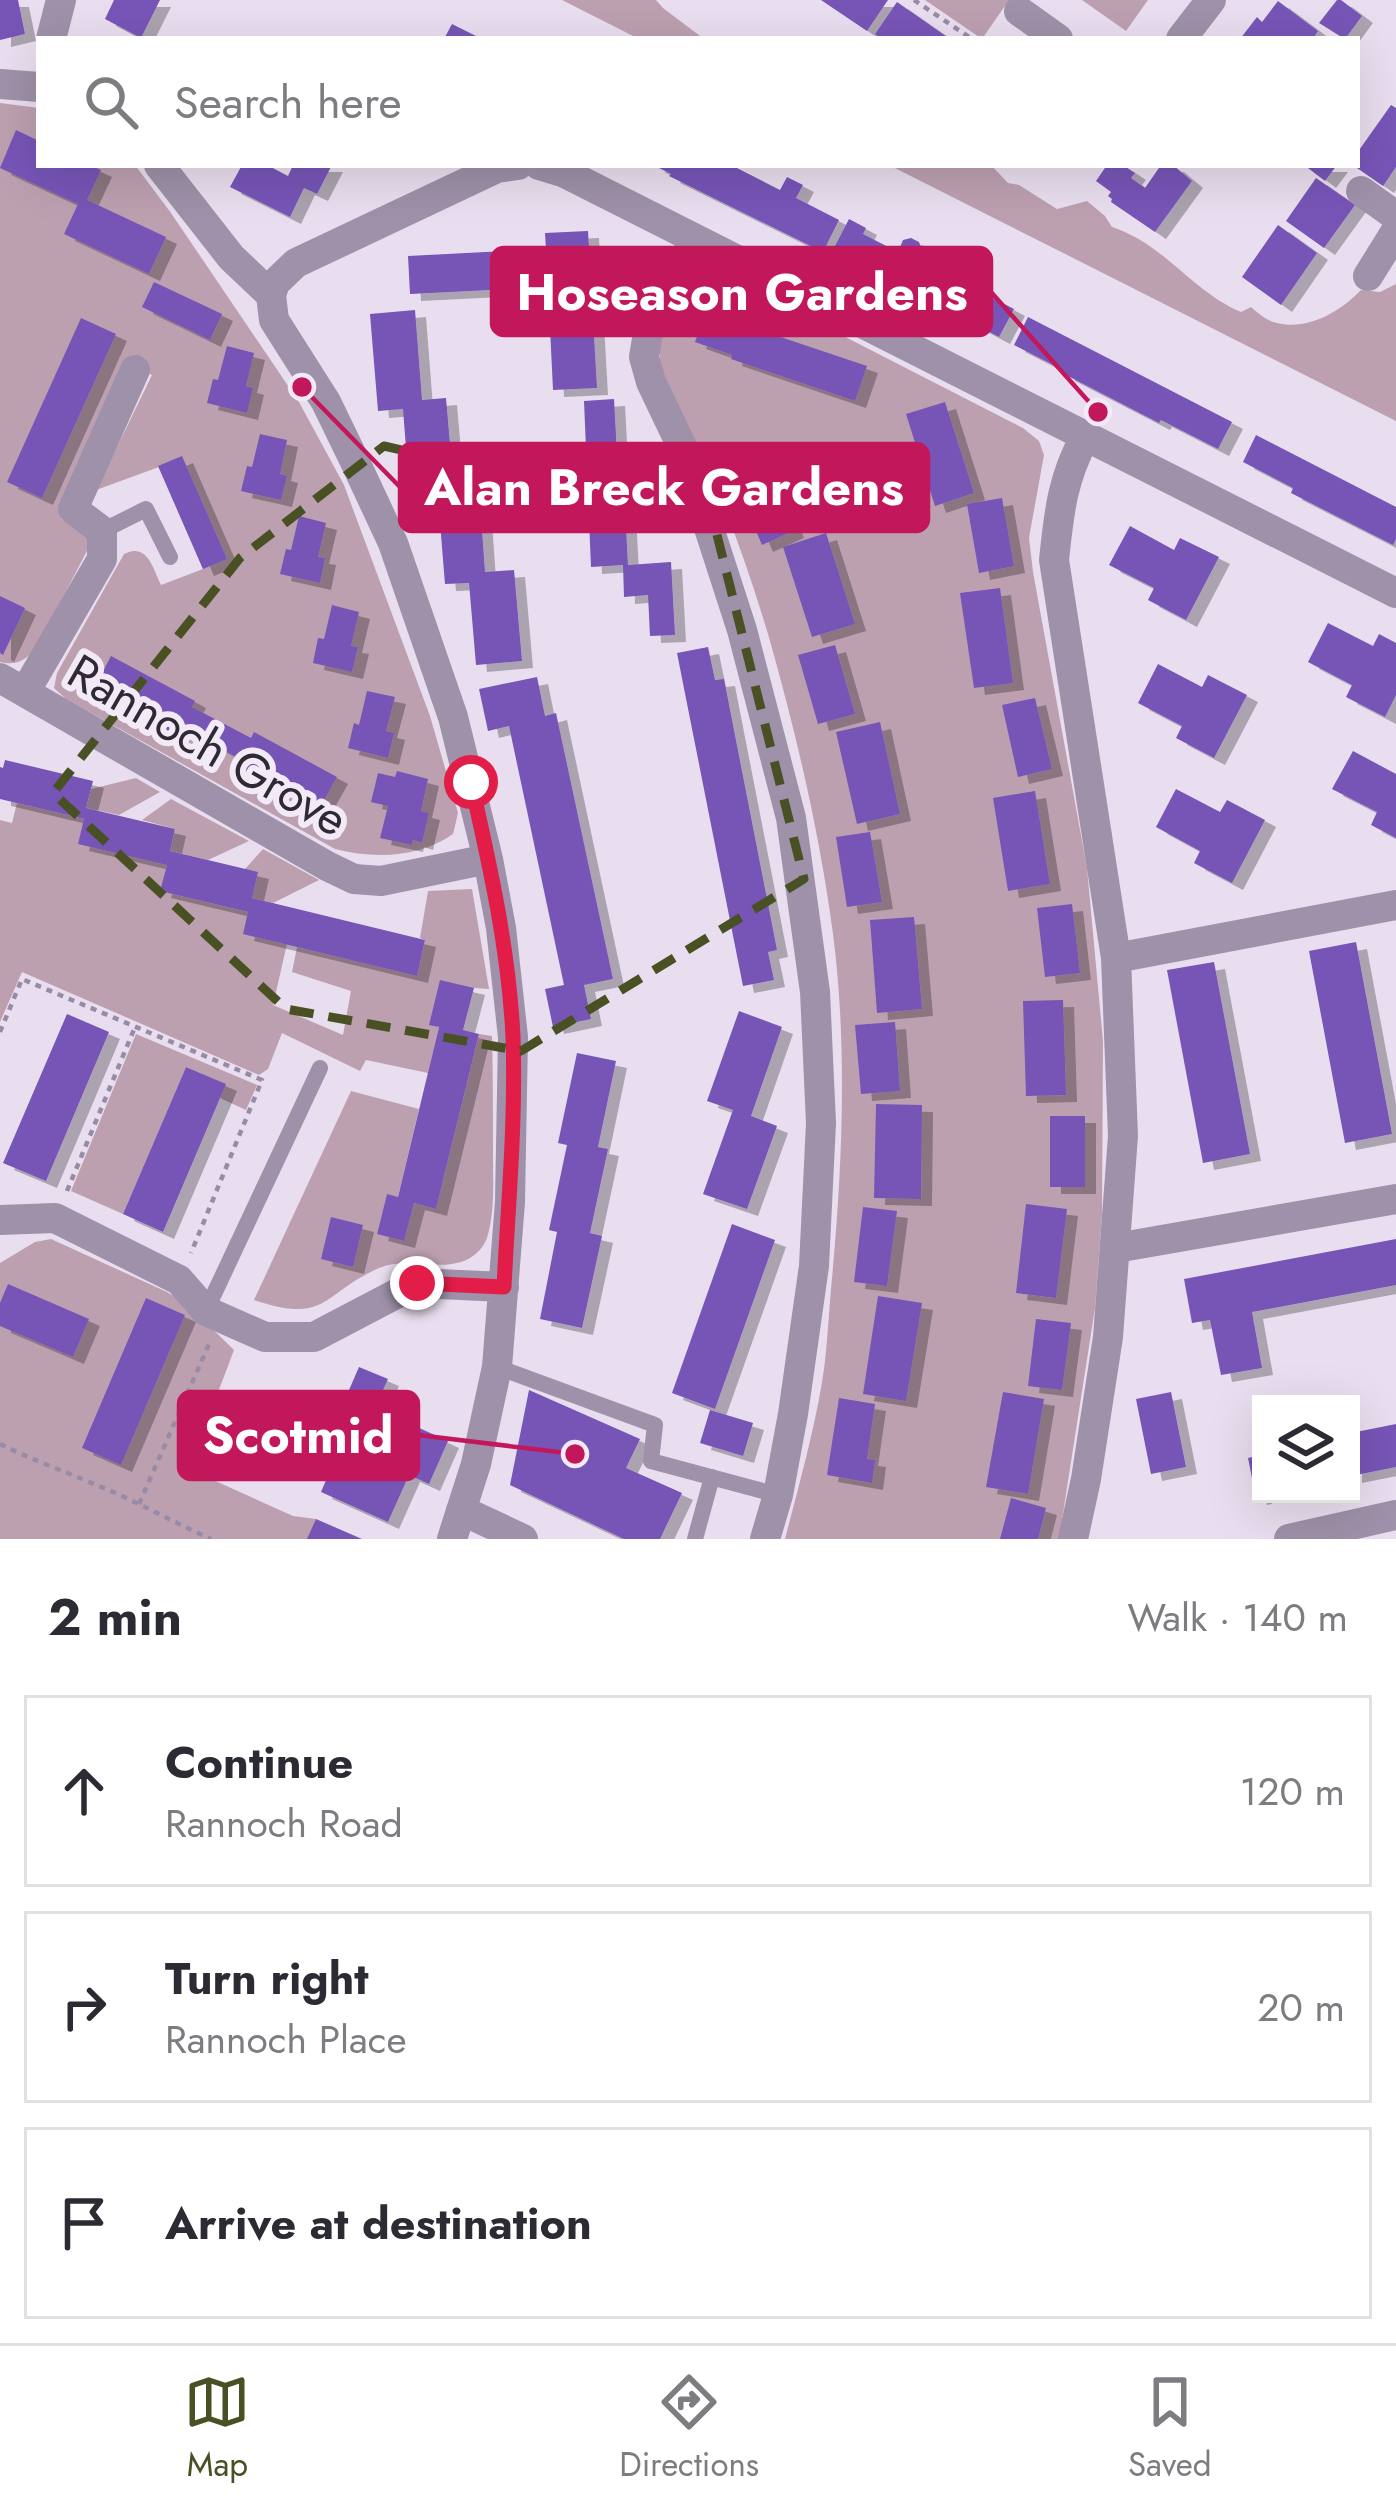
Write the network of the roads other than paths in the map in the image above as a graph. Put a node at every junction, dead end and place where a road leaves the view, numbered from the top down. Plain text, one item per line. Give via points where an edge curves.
1 (61, 0) edge
2 (1211, 0) edge
3 (1019, 11) dead end
4 (52, 36) edge
5 (1054, 36) edge
6 (1183, 36) edge
7 (0, 84) edge
8 (36, 86) edge
9 (161, 168) edge
10 (497, 168) edge
11 (548, 168) edge
12 (1361, 191) dead end
13 (1396, 216) edge
14 (1396, 231) edge
15 (694, 239) junction
16 (1368, 276) dead end
17 (271, 295) junction
18 (135, 370) dead end
19 (1085, 436) junction
20 (102, 531) junction
21 (170, 556) dead end
22 (1396, 593) edge
23 (12, 685) edge
24 (488, 860) junction
25 (1396, 905) edge
26 (1116, 958) junction
27 (320, 1068) dead end
28 (1396, 1198) edge
29 (0, 1220) edge
30 (1116, 1248) junction
31 (504, 1287) junction
32 (214, 1314) junction
33 (496, 1367) junction
34 (712, 1478) junction
35 (778, 1495) junction
36 (1394, 1523) edge
37 (457, 1525) edge
38 (523, 1539) edge
39 (695, 1539) edge
40 (765, 1539) edge
41 (1073, 1539) edge
42 (1289, 1539) edge

1 - 4 street
2 - 6 street
3 - 5 street
7 - 8 street
9 - 17 street
10 - 17 street via 296,263
11 - 15 street
12 - 13 street
14 - 16 street
15 - 19 street
15 - 35 street via 647,333 644,357 742,630 791,818 815,992 821,1123 814,1266
17 - 24 street via 274,320 326,402 393,543 453,717
18 - 20 street via 73,509
19 - 22 street
19 - 26 street via 1061,495 1054,560
20 - 21 lane via 146,509
20 - 23 street, Rannoch Grove via 102,559
23 - 24 street, Rannoch Grove via 354,879
24 - 31 street via 513,1037
25 - 26 street
26 - 30 street via 1123,1136
27 - 32 lane
28 - 30 street
29 - 32 street via 55,1219 179,1280
30 - 41 street
31 - 32 street via 417,1283 314,1337 265,1337
31 - 33 street
33 - 34 lane via 656,1425 651,1461
33 - 37 street
34 - 35 lane
34 - 39 lane
35 - 40 street
36 - 42 street
37 - 38 street

